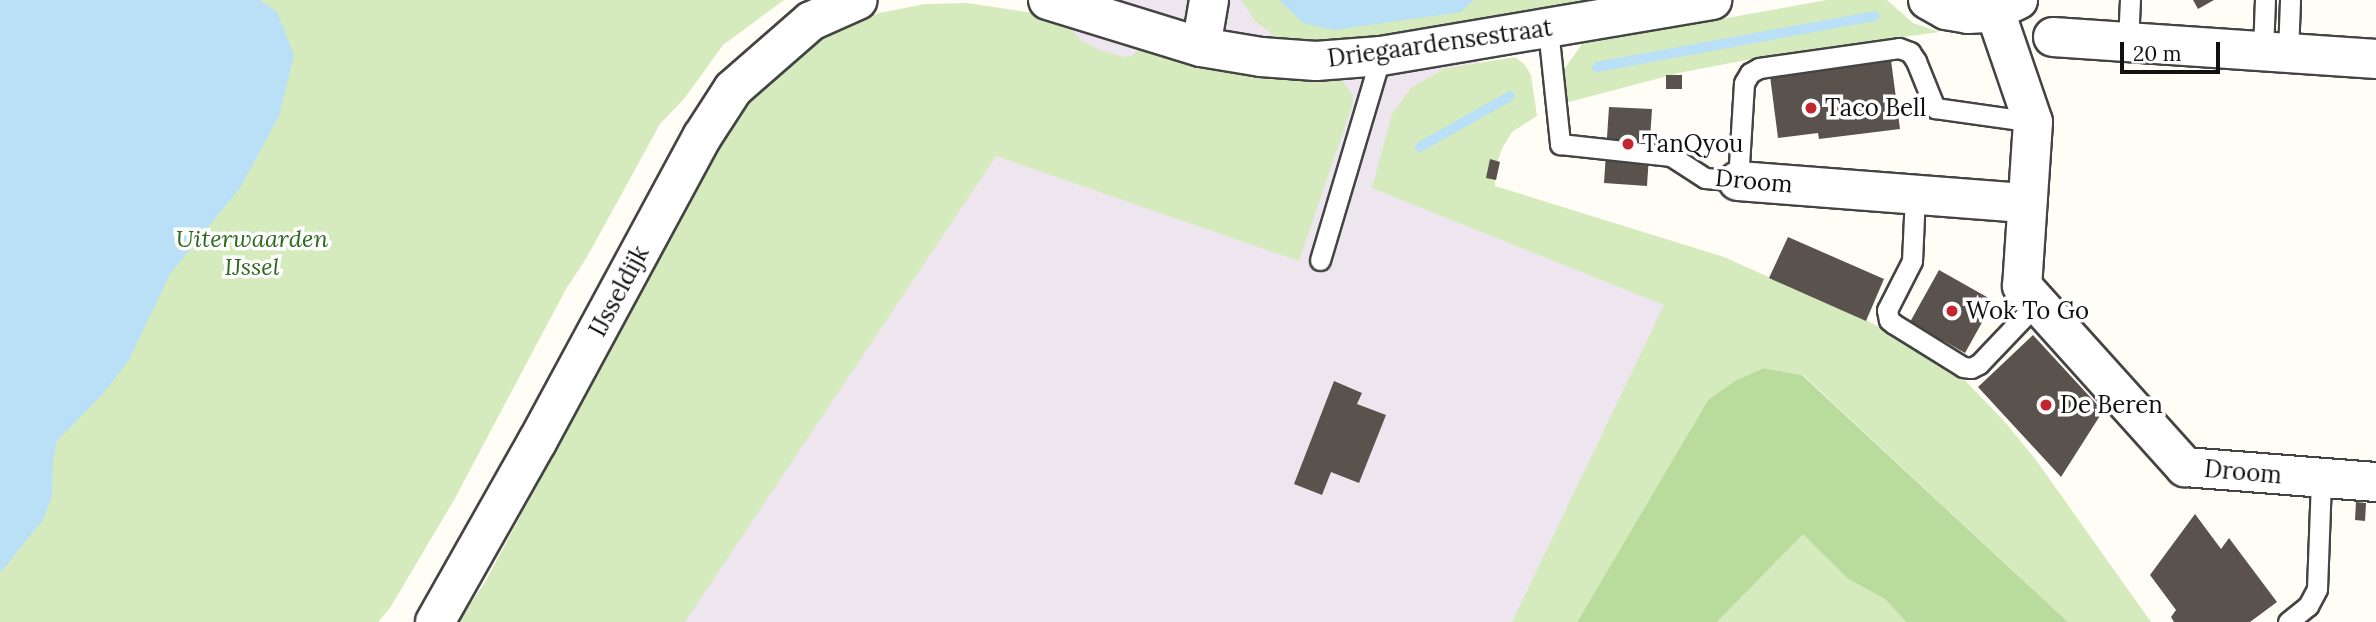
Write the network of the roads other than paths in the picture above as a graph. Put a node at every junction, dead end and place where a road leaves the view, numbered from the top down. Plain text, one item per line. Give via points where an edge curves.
1 (1048, 0) edge
2 (1209, 0) edge
3 (1712, 0) edge
4 (1928, 0) edge
5 (2130, 0) edge
6 (2265, 0) edge
7 (2290, 0) edge
8 (853, 1) edge
9 (2006, 6) edge
10 (1548, 29) junction
11 (2053, 37) dead end
12 (2128, 42) junction
13 (1201, 47) junction
14 (2275, 52) junction
15 (1381, 56) junction
16 (2376, 59) edge
17 (2033, 122) junction
18 (1738, 181) junction
19 (1915, 195) junction
20 (2027, 203) junction
21 (1321, 260) dead end
22 (2037, 303) junction
23 (2321, 478) junction
24 (2376, 482) edge
25 (435, 622) edge
26 (2288, 622) edge

1 - 13 street, Driegaardensestraat
2 - 13 street
3 - 10 street, Driegaardensestraat
4 - 9 street via 1968,15
5 - 12 lane
6 - 14 lane
7 - 14 lane
8 - 25 street, IJsseldijk via 811,21 733,89 702,137
9 - 17 street, Droom
10 - 15 street, Driegaardensestraat
10 - 18 lane, Droom via 1560,144 1671,156 1705,178
11 - 12 street
12 - 14 street
13 - 15 street, Driegaardensestraat via 1302,60
14 - 16 street
15 - 21 lane
17 - 18 lane via 1935,108 1916,61 1910,52 1899,48 1759,68 1744,83
17 - 20 street, Droom
18 - 19 street, Droom
19 - 20 street, Droom
19 - 22 lane via 1912,261 1890,301 1889,320 1971,368
20 - 22 street, Droom via 2022,286
22 - 23 street, Droom via 2185,467
23 - 24 street, Droom
23 - 26 lane via 2317,589 2308,606

